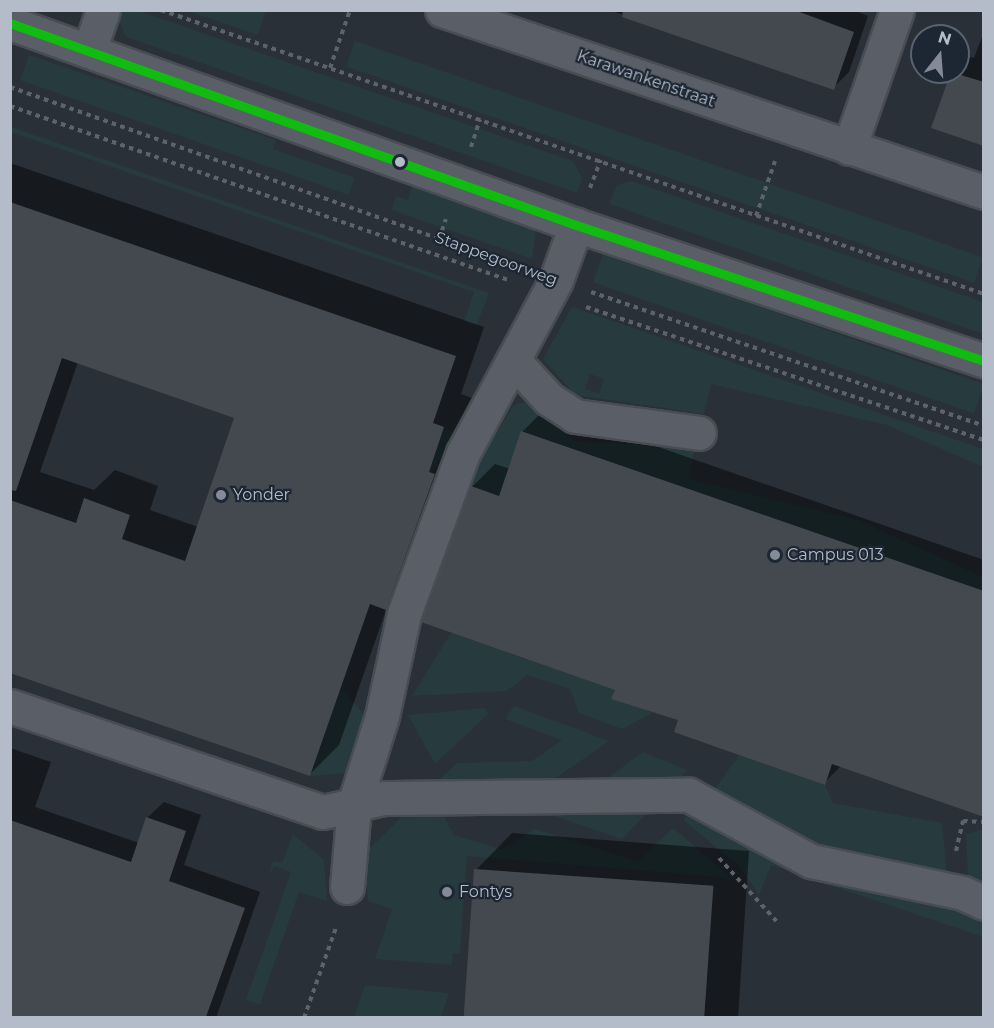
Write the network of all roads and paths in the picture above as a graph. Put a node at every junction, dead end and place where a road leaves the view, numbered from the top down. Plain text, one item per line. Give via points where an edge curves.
1 (103, 10) edge
2 (161, 10) edge
3 (350, 10) edge
4 (442, 10) edge
5 (897, 10) edge
6 (10, 23) edge
7 (89, 51) junction
8 (330, 68) junction
9 (10, 87) edge
10 (10, 106) edge
11 (787, 126) junction
12 (849, 148) junction
13 (984, 192) edge
14 (756, 216) junction
15 (576, 225) junction
16 (552, 287) junction
17 (984, 294) edge
18 (513, 360) junction
19 (984, 360) edge
20 (984, 426) edge
21 (699, 433) dead end
22 (984, 440) edge
23 (10, 706) edge
24 (354, 805) junction
25 (984, 822) edge
26 (714, 854) dead end
27 (347, 887) joint
28 (969, 897) edge
29 (779, 924) dead end
30 (304, 1017) edge

1 - 7 street
2 - 8 path
3 - 8 path
4 - 11 street, Karawankenstraat
5 - 12 street
6 - 7 street
7 - 15 street
8 - 14 path
9 - 16 path, Stappegoorweg
10 - 16 path
11 - 12 street, Karawankenstraat
11 - 14 path
12 - 13 street, Karawankenstraat
14 - 17 path
15 - 16 street
15 - 19 street
16 - 18 street
16 - 20 path, Stappegoorweg
16 - 22 path
18 - 21 street via 549,399 575,416
18 - 24 street via 464,453 404,614 382,716
23 - 24 street via 322,812
24 - 27 street
24 - 28 street via 383,798 689,795 811,861
25 - 28 path via 963,821 957,827
26 - 29 path
27 - 30 path

